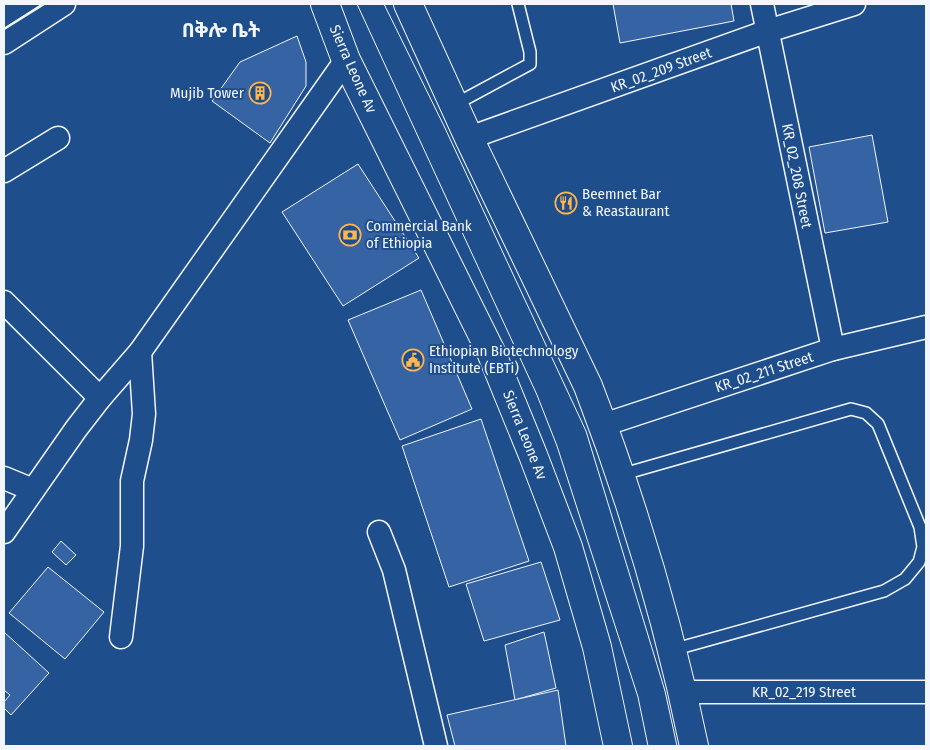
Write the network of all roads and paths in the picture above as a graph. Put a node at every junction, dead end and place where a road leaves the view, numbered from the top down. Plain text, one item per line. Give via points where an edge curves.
1 (64, 4) edge
2 (325, 4) edge
3 (408, 4) edge
4 (518, 4) edge
5 (762, 4) edge
6 (854, 4) edge
7 (768, 32) junction
8 (4, 43) edge
9 (346, 60) junction
10 (454, 105) junction
11 (58, 138) dead end
12 (469, 138) junction
13 (4, 171) edge
14 (4, 302) edge
15 (926, 327) edge
16 (833, 349) junction
17 (140, 352) junction
18 (100, 398) junction
19 (603, 425) junction
20 (620, 475) junction
21 (4, 478) edge
22 (33, 490) junction
23 (4, 532) edge
24 (379, 532) dead end
25 (121, 637) dead end
26 (672, 650) junction
27 (683, 692) junction
28 (926, 692) edge
29 (436, 746) edge
30 (618, 746) edge
31 (694, 746) edge

1 - 8 street
2 - 9 main road, Sierra Leone Av
3 - 10 main road
4 - 10 lane via 530,64
5 - 7 street, KR_02_208 Street
6 - 7 street, KR_02_209 Street
7 - 12 street, KR_02_209 Street
7 - 16 street, KR_02_208 Street
9 - 17 street
9 - 30 main road, Sierra Leone Av via 491,352 533,455 568,547 597,647
10 - 12 main road
11 - 13 street
12 - 19 main road via 577,362
14 - 18 street
15 - 16 street, KR_02_211 Street
16 - 19 street, KR_02_211 Street
17 - 18 street
17 - 25 street via 144,414 132,481 132,546
18 - 22 street
19 - 20 main road
20 - 26 main road
20 - 26 lane via 851,409 866,413 878,424 920,527 923,547 919,562 905,579 884,591
21 - 22 street
22 - 23 street
24 - 29 street via 394,570
26 - 27 main road
27 - 28 street, KR_02_219 Street
27 - 31 main road

